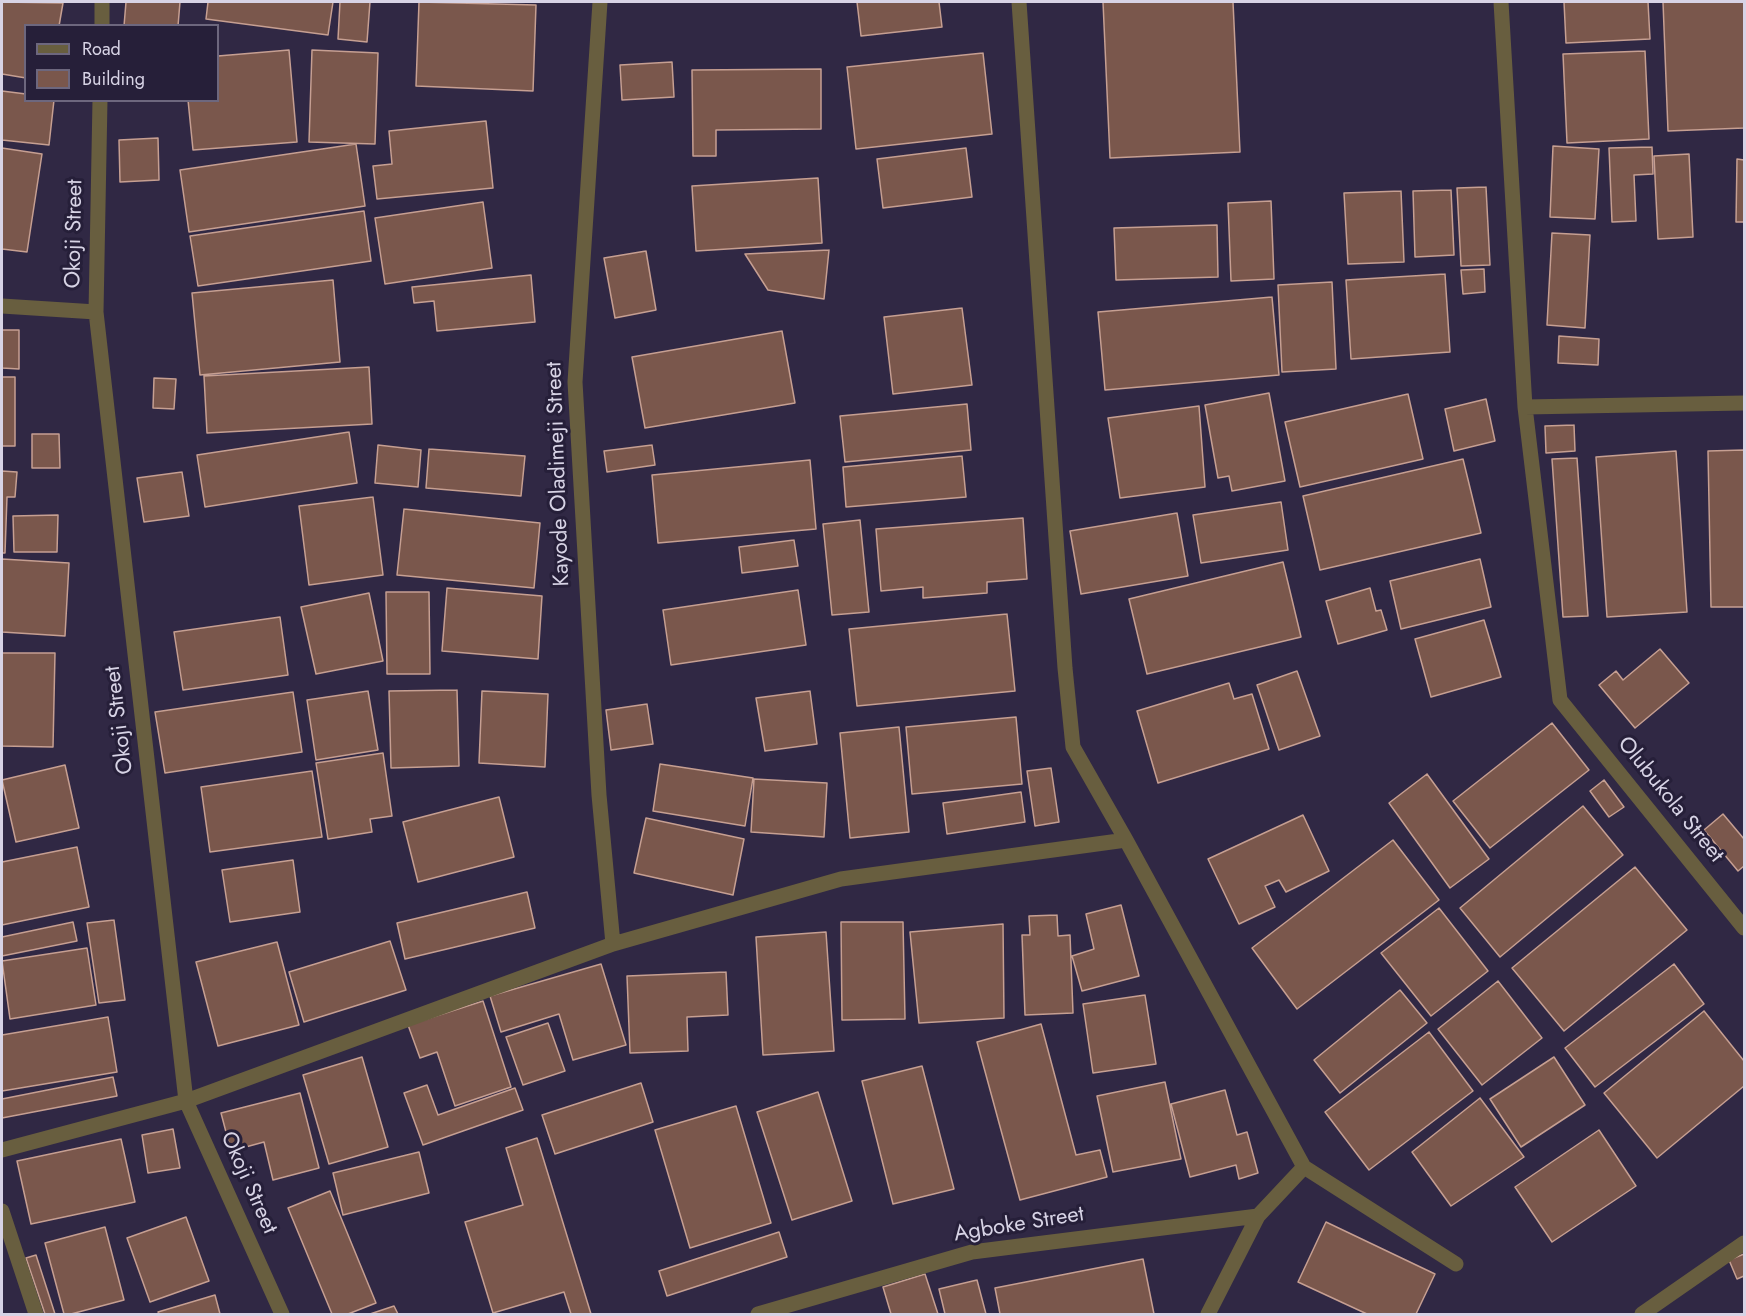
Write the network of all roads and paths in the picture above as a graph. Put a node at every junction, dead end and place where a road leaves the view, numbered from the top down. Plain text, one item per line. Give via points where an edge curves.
1 (102, 2) edge
2 (600, 2) edge
3 (1019, 2) edge
4 (1501, 2) edge
5 (102, 24) edge
6 (100, 102) edge
7 (2, 306) edge
8 (96, 312) junction
9 (1744, 403) edge
10 (1525, 407) junction
11 (1126, 840) junction
12 (1744, 928) edge
13 (613, 944) junction
14 (186, 1101) junction
15 (2, 1150) edge
16 (1304, 1167) junction
17 (2, 1211) edge
18 (1258, 1216) junction
19 (1744, 1243) edge
20 (1456, 1264) dead end
21 (36, 1314) edge
22 (282, 1314) edge
23 (758, 1314) edge
24 (1208, 1314) edge
25 (1642, 1314) edge

1 - 5 street
2 - 13 street, Kayode Oladimeji Street via 575,382 599,795
3 - 11 street via 1073,747
4 - 10 street
6 - 8 street, Okoji Street
7 - 8 street
8 - 14 street, Okoji Street
9 - 10 street
10 - 12 street, Olubukola Street via 1560,699
11 - 13 street via 841,879
11 - 16 street
13 - 14 street
14 - 15 street
14 - 22 street, Okoji Street
16 - 18 street
16 - 20 street
17 - 21 street
18 - 23 street, Agboke Street via 972,1252
18 - 24 street
19 - 25 street

